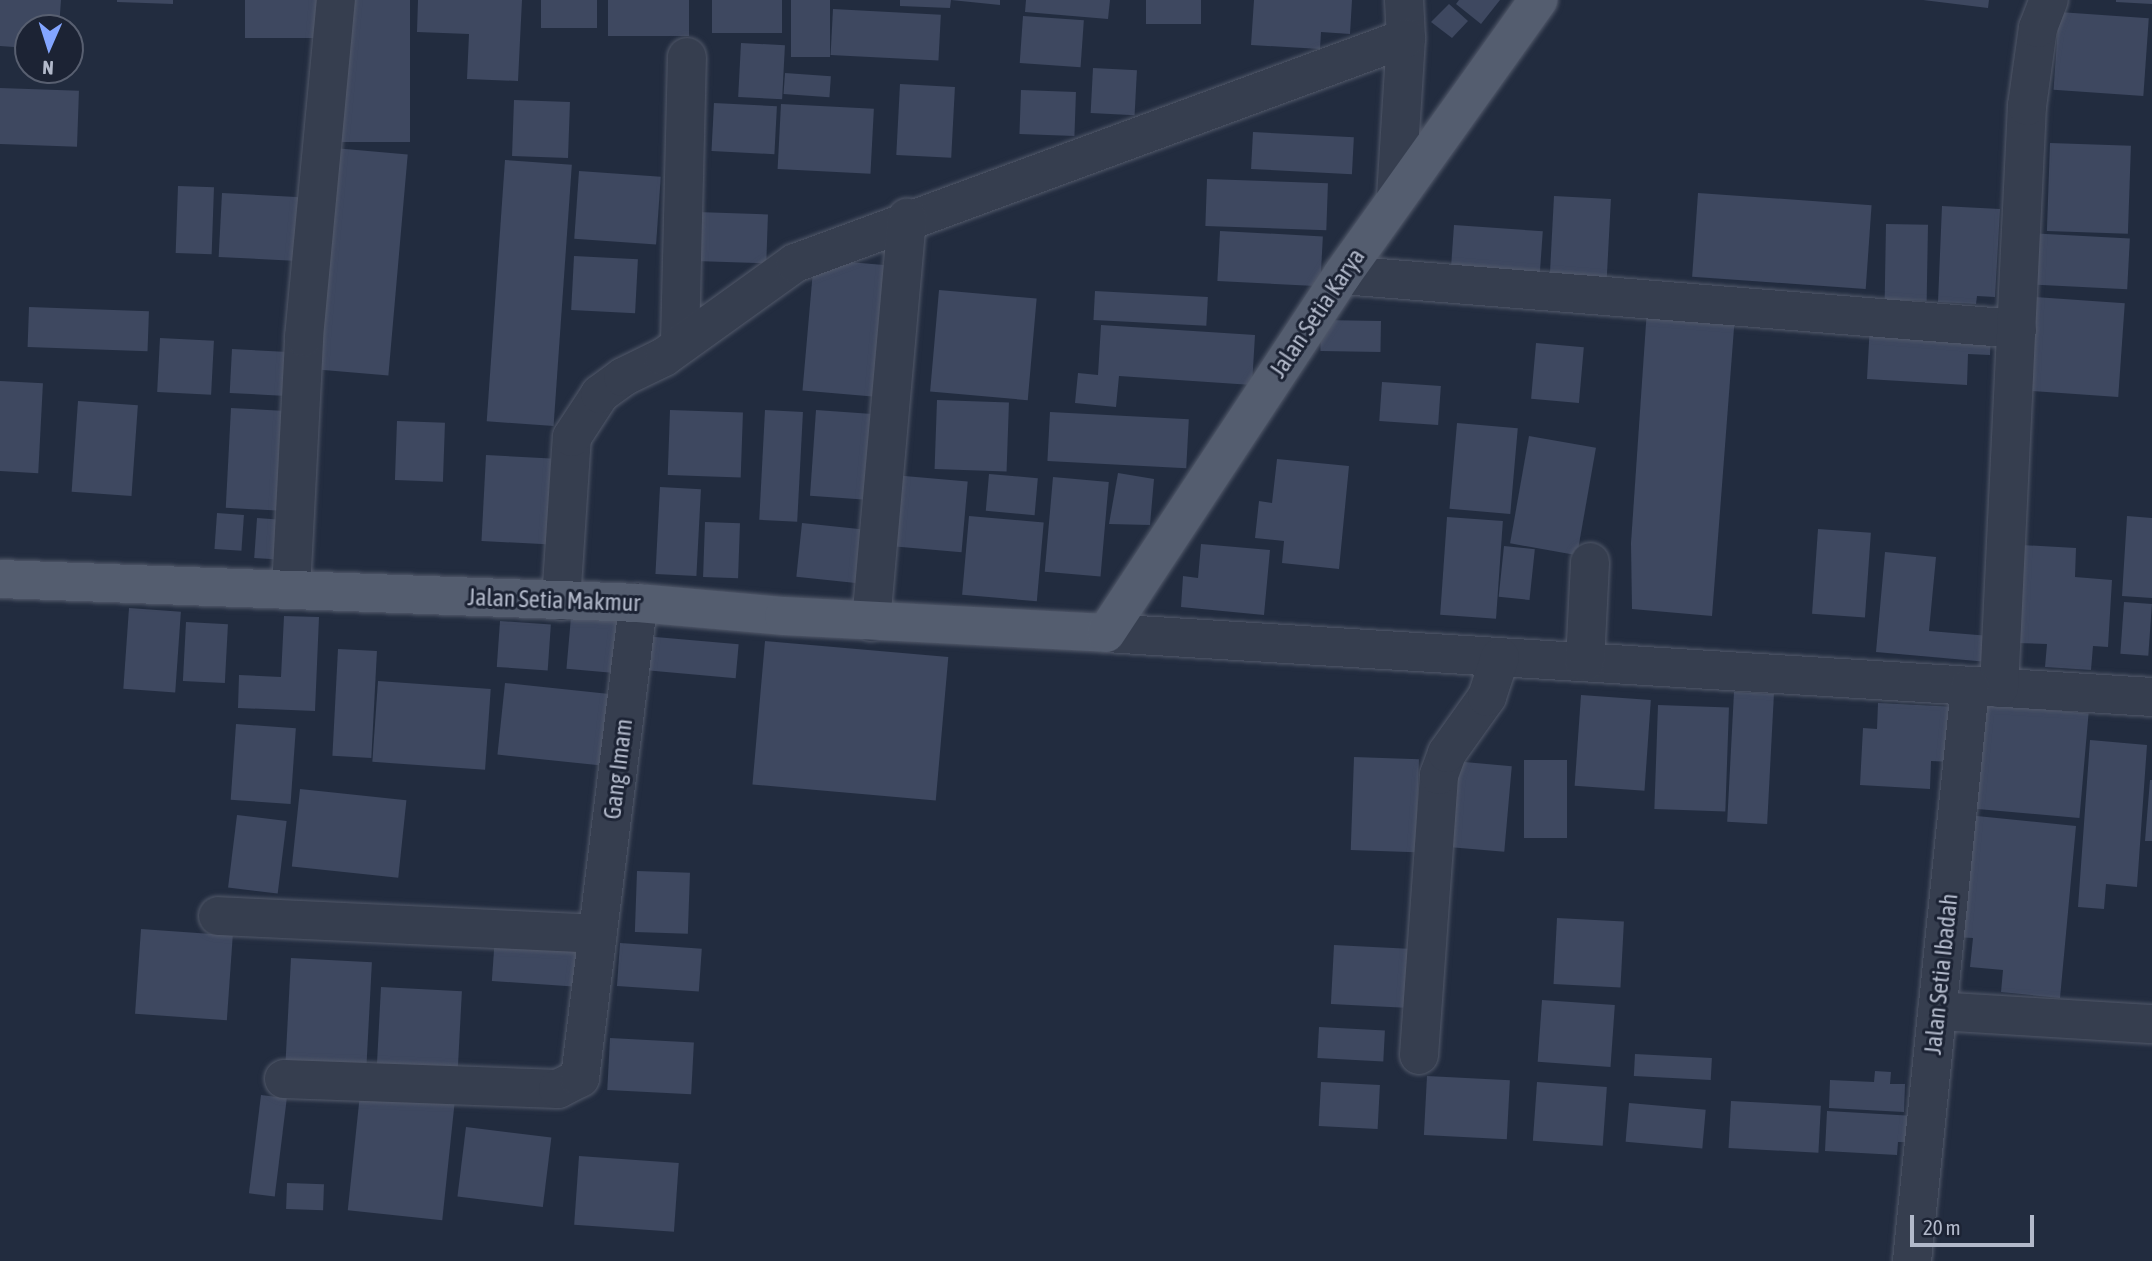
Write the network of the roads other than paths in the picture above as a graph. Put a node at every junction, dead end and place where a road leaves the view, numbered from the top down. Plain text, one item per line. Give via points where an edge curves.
1 (336, 0) edge
2 (1404, 0) edge
3 (1538, 0) edge
4 (2049, 0) edge
5 (1406, 38) junction
6 (687, 57) dead end
7 (1396, 197) junction
8 (907, 218) junction
9 (1342, 275) junction
10 (2017, 329) junction
11 (680, 341) junction
12 (1590, 562) dead end
13 (0, 579) edge
14 (291, 589) junction
15 (561, 601) junction
16 (638, 603) junction
17 (871, 622) junction
18 (1107, 633) junction
19 (1500, 657) junction
20 (1585, 663) junction
21 (1984, 687) junction
22 (2152, 697) edge
23 (218, 916) dead end
24 (598, 934) junction
25 (1937, 1011) junction
26 (2152, 1024) edge
27 (1419, 1055) dead end
28 (284, 1079) dead end
29 (1912, 1261) edge

1 - 14 street via 304,337
2 - 5 street
3 - 7 main road, Jalan Setia Karya
4 - 10 street, Jalan Setia Ibadah via 2038,27 2027,106
5 - 7 street
5 - 8 street
6 - 11 street
7 - 9 main road, Jalan Setia Karya
8 - 11 street via 795,263
8 - 17 street
9 - 10 street
9 - 18 main road, Jalan Setia Karya
10 - 21 street, Jalan Setia Ibadah
11 - 15 street via 664,357 600,394 572,437
12 - 20 street
13 - 14 main road, Jalan Setia Makmur
14 - 15 main road, Jalan Setia Makmur
15 - 16 main road, Jalan Setia Makmur
16 - 17 main road, Jalan Setia Makmur
16 - 24 street, Gang Imam
17 - 18 main road, Jalan Setia Makmur
18 - 19 street
19 - 20 street
19 - 27 street via 1488,697 1447,752 1439,775
20 - 21 street
21 - 22 street
21 - 25 street, Jalan Setia Ibadah
23 - 24 street
24 - 28 street, Gang Imam via 583,1066 572,1085 521,1089
25 - 26 street
25 - 29 street, Jalan Setia Ibadah

